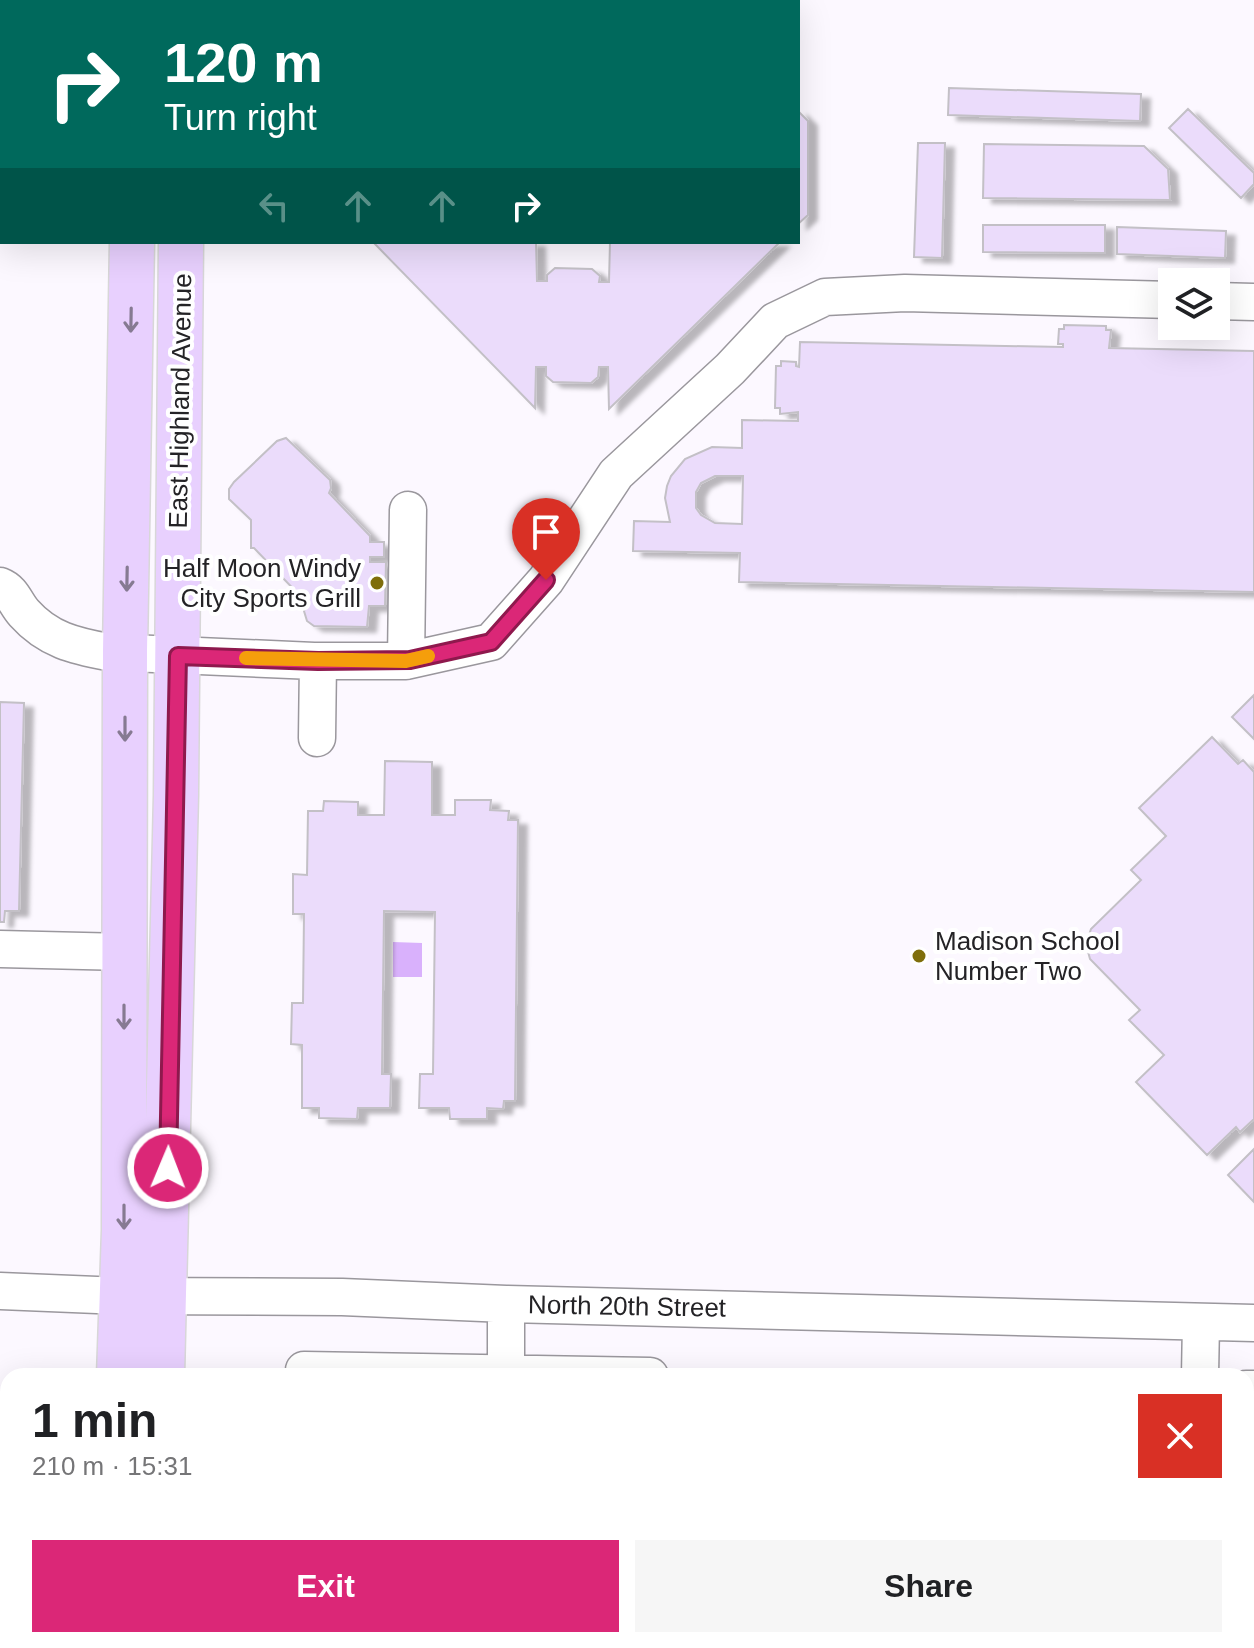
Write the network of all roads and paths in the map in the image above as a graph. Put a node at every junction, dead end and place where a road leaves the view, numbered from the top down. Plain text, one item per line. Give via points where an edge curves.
1 (132, 244) edge
2 (181, 244) edge
3 (1158, 300) edge
4 (1230, 301) edge
5 (1254, 302) edge
6 (408, 510) dead end
7 (8, 606) edge
8 (125, 651) junction
9 (178, 656) junction
10 (318, 661) junction
11 (406, 661) junction
12 (317, 738) dead end
13 (0, 949) edge
14 (125, 952) junction
15 (0, 1291) edge
16 (121, 1296) junction
17 (166, 1297) junction
18 (506, 1304) junction
19 (1201, 1322) junction
20 (1254, 1323) edge
21 (119, 1368) edge
22 (162, 1368) edge
23 (506, 1368) edge
24 (1200, 1368) edge

1 -> 8 main road, East Highland Avenue
2 - 9 main road, East Highland Avenue
3 - 11 street via 905,293 825,297 775,321 616,474 546,580 491,642
4 - 5 street
6 - 11 street
7 - 8 street via 50,637
8 - 9 street
8 -> 14 main road, East Highland Avenue
9 - 10 street
9 - 17 main road, East Highland Avenue
10 - 11 street
10 - 12 street
13 - 14 street
14 -> 16 main road, East Highland Avenue
15 - 16 street, North 20th Street
16 - 17 street, North 20th Street
16 - 21 main road, East Highland Avenue
17 - 18 street, North 20th Street
17 - 22 main road, East Highland Avenue
18 - 19 street, North 20th Street
18 - 23 street
19 - 20 street, North 20th Street
19 - 24 street

